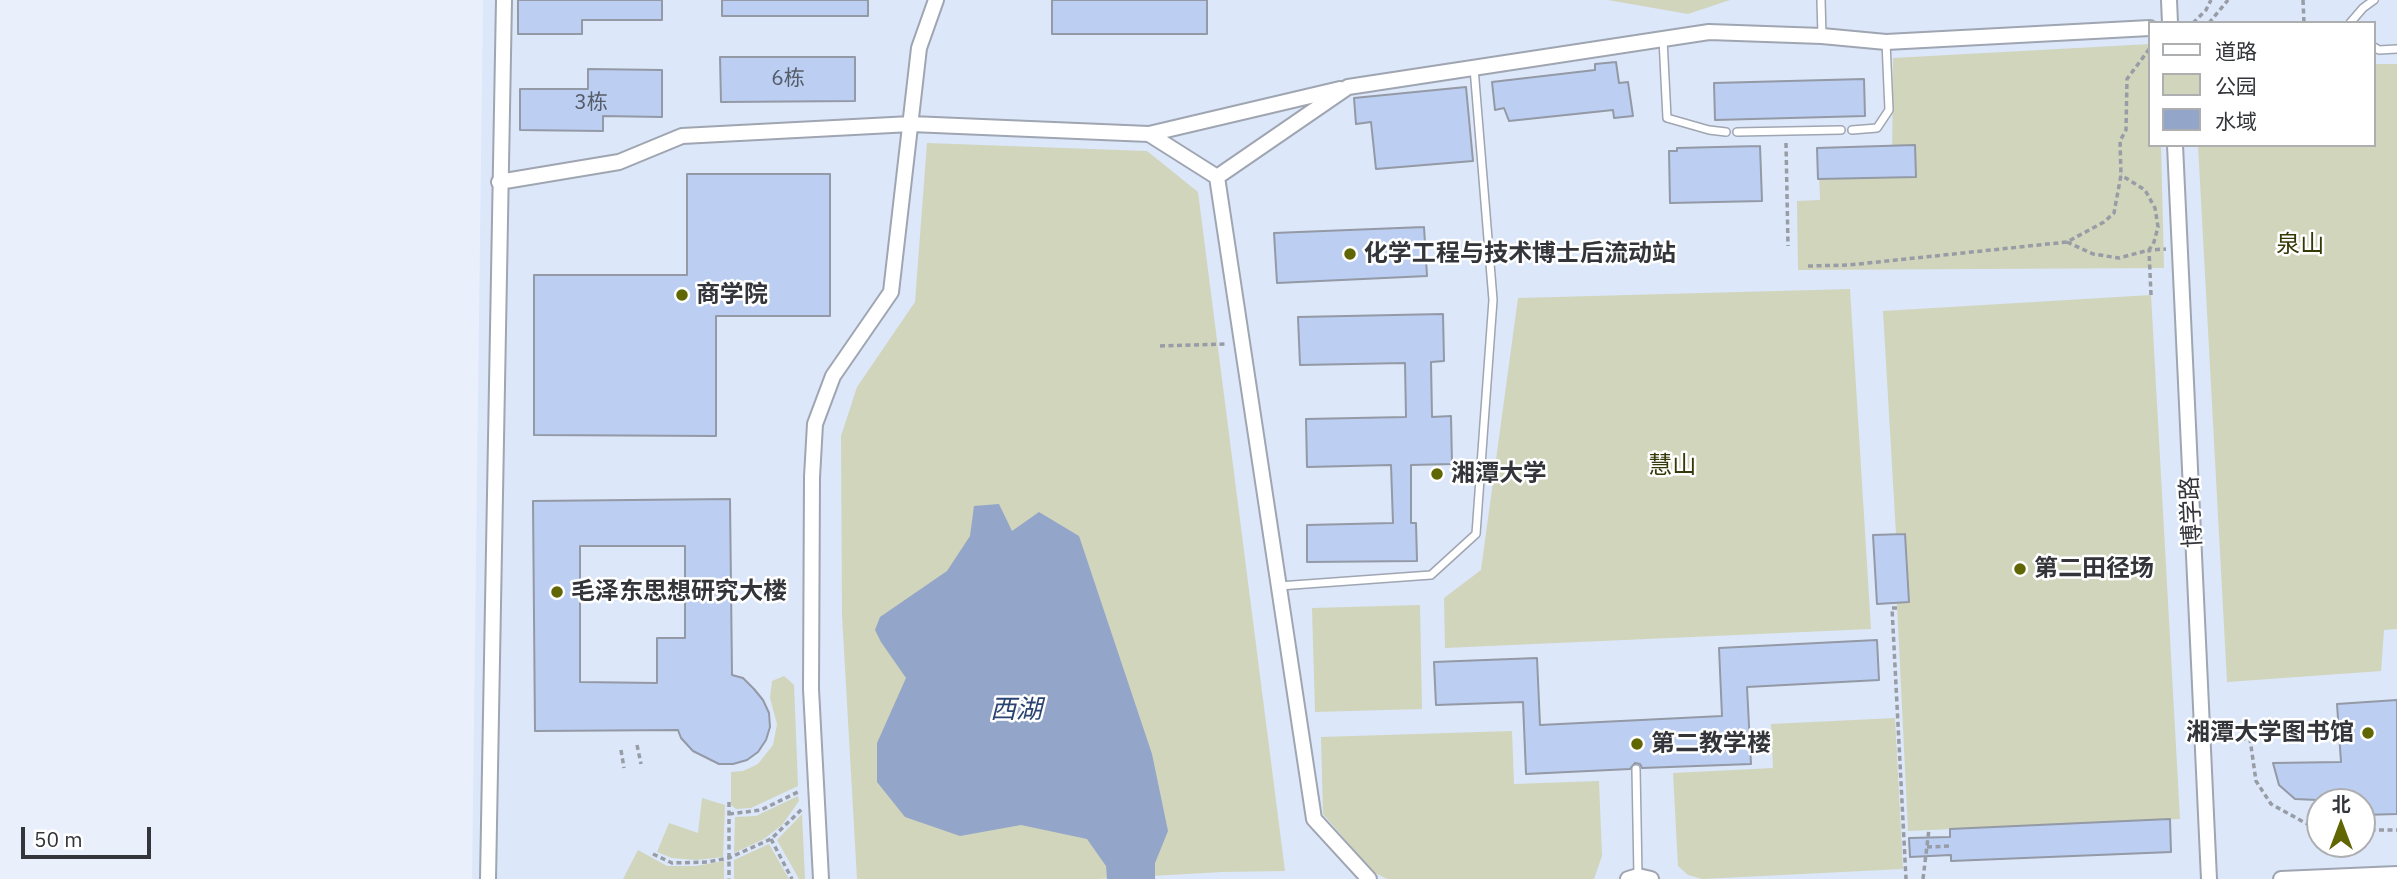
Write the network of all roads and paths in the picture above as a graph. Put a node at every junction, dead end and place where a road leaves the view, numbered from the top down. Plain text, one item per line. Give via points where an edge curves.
1 (504, 0) edge
2 (936, 0) edge
3 (1821, 0) edge
4 (2169, 0) edge
5 (2211, 0) edge
6 (2228, 0) edge
7 (2302, 0) edge
8 (2374, 0) edge
9 (2170, 21) edge
10 (2195, 21) edge
11 (2211, 21) edge
12 (2304, 21) edge
13 (2352, 21) edge
14 (2148, 28) edge
15 (1822, 36) junction
16 (1662, 39) junction
17 (1886, 41) junction
18 (2376, 48) edge
19 (2397, 49) edge
20 (2148, 51) edge
21 (1474, 68) junction
22 (1348, 87) junction
23 (911, 124) junction
24 (1841, 130) dead end
25 (1852, 130) dead end
26 (1785, 131) junction
27 (1726, 132) dead end
28 (1737, 132) dead end
29 (1149, 134) junction
30 (2175, 147) edge
31 (2121, 175) junction
32 (1217, 177) junction
33 (499, 182) junction
34 (2067, 242) junction
35 (1788, 246) dead end
36 (2168, 249) dead end
37 (2149, 250) junction
38 (1808, 266) dead end
39 (2151, 295) dead end
40 (1228, 344) dead end
41 (1160, 346) dead end
42 (1279, 586) junction
43 (1898, 608) dead end
44 (2202, 738) junction
45 (637, 745) dead end
46 (621, 750) dead end
47 (641, 764) dead end
48 (624, 768) dead end
49 (1636, 769) dead end
50 (800, 791) dead end
51 (729, 802) dead end
52 (805, 805) dead end
53 (729, 814) junction
54 (2306, 823) edge
55 (1929, 829) dead end
56 (2376, 830) edge
57 (2397, 830) edge
58 (771, 839) junction
59 (1951, 846) dead end
60 (1927, 847) junction
61 (653, 854) dead end
62 (729, 858) junction
63 (2397, 874) edge
64 (2378, 877) edge
65 (1639, 878) edge
66 (488, 879) edge
67 (729, 879) edge
68 (792, 879) edge
69 (821, 879) edge
70 (1368, 879) edge
71 (1906, 879) edge
72 (1923, 879) edge
73 (2209, 879) edge
74 (2281, 879) edge

1 - 33 street
2 - 23 street via 919,48
3 - 15 lane
4 - 9 street
5 - 10 path
6 - 11 path
7 - 12 path
8 - 13 lane
14 - 17 street
15 - 16 street via 1709,32
15 - 17 street
16 - 21 street
16 - 27 lane via 1667,118
17 - 25 lane via 1889,110 1877,128
18 - 19 lane
20 - 31 path via 2127,79
21 - 22 street
21 - 42 lane via 1493,300 1476,534 1431,575
22 - 29 street
22 - 32 street
23 - 29 street
23 - 33 street via 682,136 619,162
23 - 69 street via 891,292 833,376 816,424 811,689
24 - 26 lane
26 - 28 lane
26 - 35 path
29 - 32 street
30 - 44 street, 博学路
31 - 34 path via 2114,213
31 - 37 path via 2145,190 2155,208 2158,227
32 - 42 street
33 - 66 street
34 - 37 path via 2093,254 2119,258
34 - 38 path
36 - 37 path
37 - 39 path
40 - 41 path
42 - 70 street via 1314,819
43 - 71 path via 1892,608
44 - 54 path via 2250,739 2256,781 2272,804
44 - 73 street, 博学路
45 - 47 path
46 - 48 path
49 - 65 lane
50 - 53 path via 761,810
51 - 53 path
52 - 58 path
53 - 62 path
55 - 60 path
56 - 57 path
58 - 62 path
58 - 68 path
59 - 60 path
60 - 72 path
61 - 62 path via 672,863
62 - 67 path
63 - 64 street
64 - 74 street

